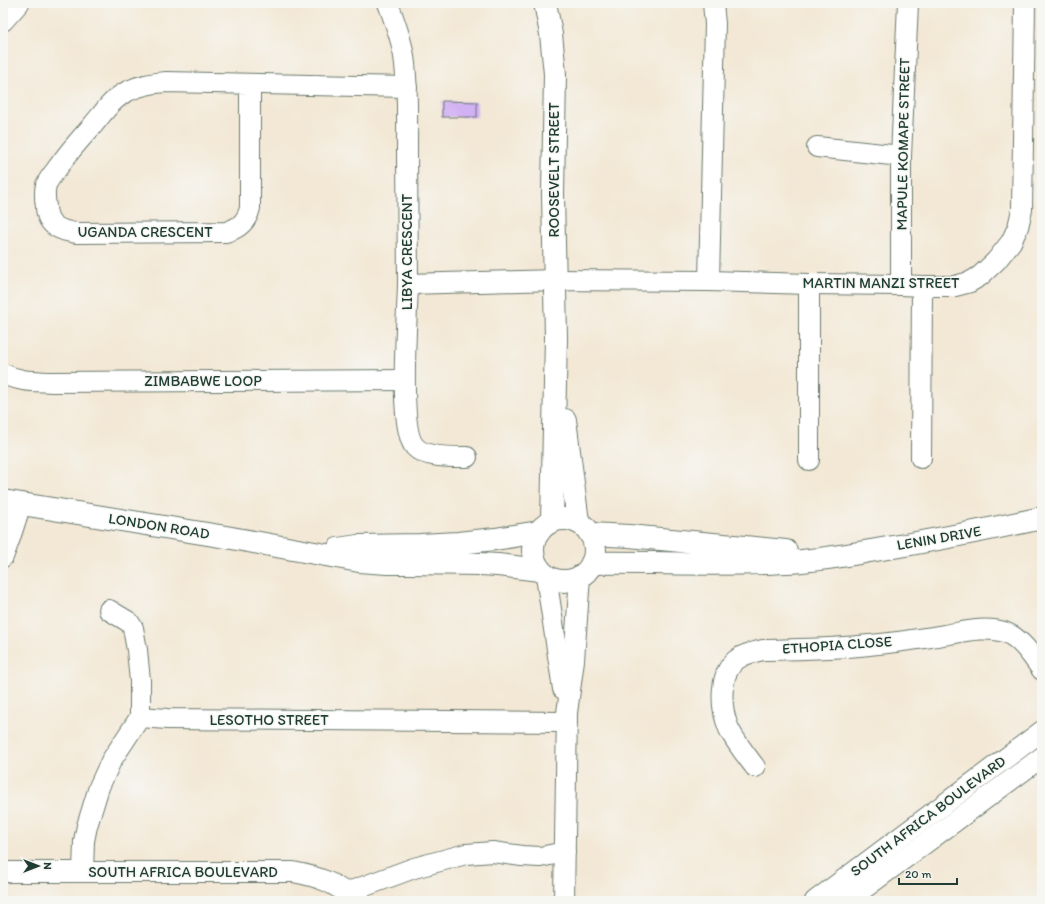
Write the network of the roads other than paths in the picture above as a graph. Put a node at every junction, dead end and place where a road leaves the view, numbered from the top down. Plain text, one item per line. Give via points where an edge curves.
1 (19, 3) edge
2 (388, 3) edge
3 (545, 3) edge
4 (713, 3) edge
5 (908, 3) edge
6 (1025, 3) edge
7 (3, 22) edge
8 (250, 85) junction
9 (407, 87) junction
10 (817, 147) dead end
11 (901, 156) junction
12 (555, 280) junction
13 (709, 281) junction
14 (408, 284) junction
15 (809, 284) junction
16 (901, 285) junction
17 (922, 286) junction
18 (556, 337) junction
19 (3, 374) edge
20 (404, 380) junction
21 (467, 457) dead end
22 (921, 458) dead end
23 (809, 460) dead end
24 (12, 502) edge
25 (1042, 518) edge
26 (545, 526) junction
27 (584, 528) junction
28 (315, 553) junction
29 (836, 556) junction
30 (3, 557) edge
31 (586, 570) junction
32 (543, 573) junction
33 (109, 610) dead end
34 (1042, 670) edge
35 (140, 717) junction
36 (567, 717) junction
37 (1042, 731) edge
38 (1042, 757) edge
39 (755, 767) dead end
40 (565, 852) junction
41 (3, 872) edge
42 (83, 872) junction
43 (351, 897) edge
44 (564, 901) edge
45 (815, 901) edge
46 (847, 901) edge

1 - 7 street
2 - 9 street, LIBYA CRESCENT via 404,52
3 - 12 street, ROOSEVELT STREET via 555,74
4 - 13 street via 715,24
5 - 11 street, MAPULE KOMAPE STREET
6 - 17 street, MARTIN MANZI STREET via 1022,210 1018,227 1011,242 980,276 955,286
8 - 8 street, UGANDA CRESCENT via 166,82 127,91 118,97 74,146 49,180 45,190 46,211 52,224 62,231 77,233 226,232 241,225 247,219 250,208
8 - 9 street, UGANDA CRESCENT
9 - 14 street, LIBYA CRESCENT
10 - 11 street
11 - 16 street, MAPULE KOMAPE STREET
12 - 13 street, MARTIN MANZI STREET
12 - 14 street, MARTIN MANZI STREET
12 - 18 street, ROOSEVELT STREET
13 - 15 street, MARTIN MANZI STREET
14 - 20 street, LIBYA CRESCENT
15 - 16 street, MARTIN MANZI STREET
15 - 23 street
16 - 17 street, MARTIN MANZI STREET
17 - 22 street
18 - 26 street, ROOSEVELT STREET
18 - 27 street, ROOSEVELT STREET
19 - 20 street, ZIMBABWE LOOP via 13,379 52,382
20 - 21 street, LIBYA CRESCENT via 406,419 415,447 438,456
24 - 28 street, LONDON ROAD
24 - 30 street via 9,541
25 - 29 street, LENIN DRIVE via 962,535
26 - 27 street via 560,519 569,519
26 - 28 street, LONDON ROAD via 495,539 420,545 358,546
26 - 32 street via 534,541 533,551 534,561
27 - 29 street via 629,536
27 - 31 street via 594,543 595,554
28 - 32 street, LONDON ROAD via 358,561 498,565
29 - 31 street, LENIN DRIVE via 787,562
31 - 32 street via 572,580 563,582
31 - 36 street
32 - 36 street
33 - 35 street via 129,622 133,628 140,680
34 - 39 street, ETHOPIA CLOSE via 1017,640 1005,632 991,630 868,646 763,650 740,657 731,665 725,677 722,695 729,728
35 - 36 street, LESOTHO STREET
35 - 42 street via 111,761 99,787 84,841
36 - 40 street
37 - 45 street, SOUTH AFRICA BOULEVARD
38 - 46 street, SOUTH AFRICA BOULEVARD
40 - 43 street via 540,857 493,852 466,854 414,868
40 - 44 street
41 - 42 street, SOUTH AFRICA BOULEVARD
42 - 43 street, SOUTH AFRICA BOULEVARD via 293,872 330,882

